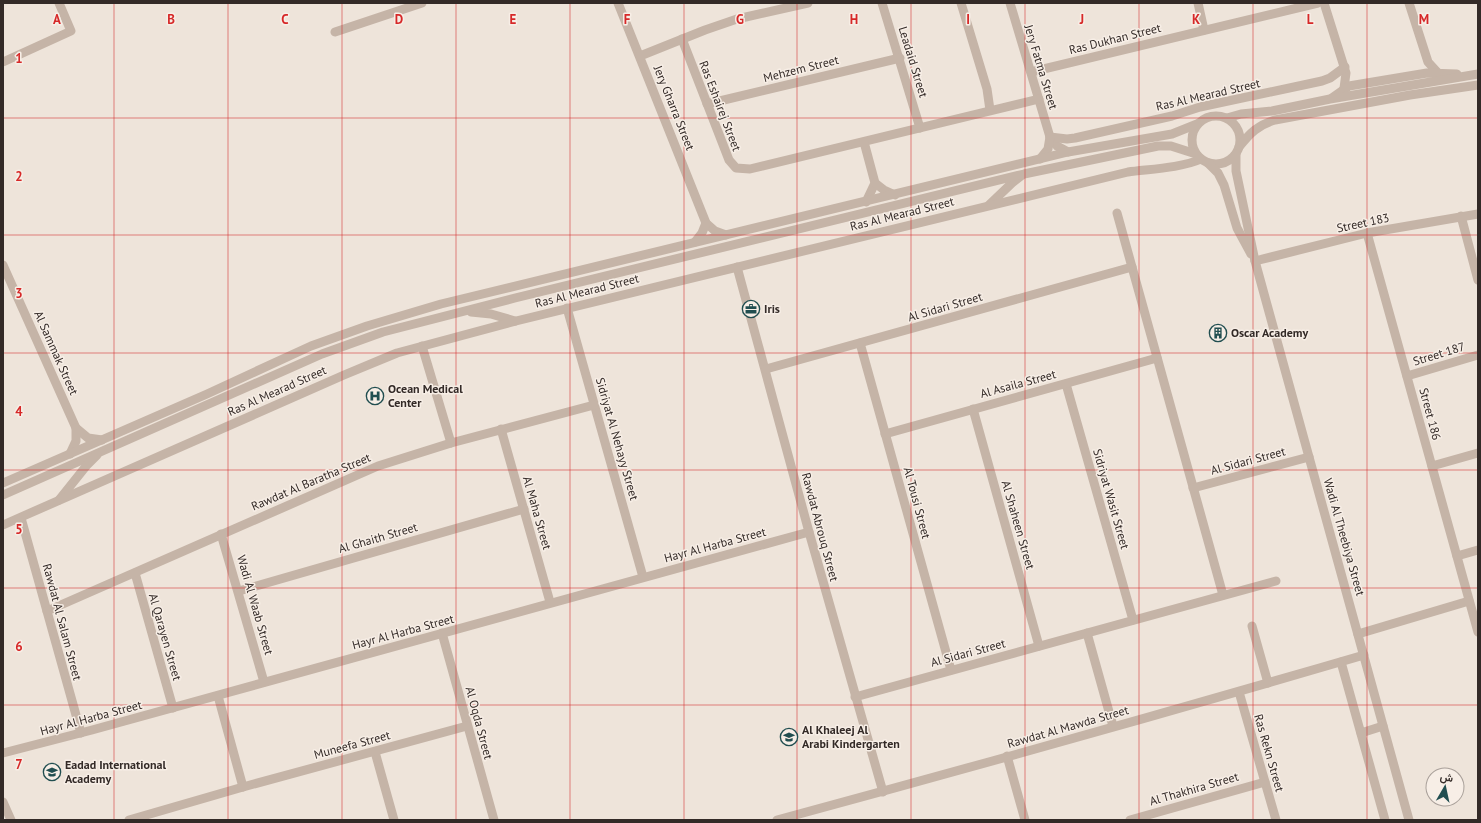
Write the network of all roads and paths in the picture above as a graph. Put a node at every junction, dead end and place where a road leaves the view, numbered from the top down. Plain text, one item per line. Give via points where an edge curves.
1 (59, 3) edge
2 (422, 3) edge
3 (618, 3) edge
4 (808, 3) edge
5 (882, 3) edge
6 (960, 3) edge
7 (1010, 3) edge
8 (1198, 3) edge
9 (1318, 3) edge
10 (1324, 3) edge
11 (1408, 3) edge
12 (1204, 30) junction
13 (335, 32) dead end
14 (682, 39) junction
15 (640, 56) junction
16 (900, 58) junction
17 (1426, 58) junction
18 (3, 62) edge
19 (1346, 70) junction
20 (1031, 72) junction
21 (1438, 73) junction
22 (1416, 74) junction
23 (1478, 74) edge
24 (1363, 84) junction
25 (1478, 85) edge
26 (1344, 88) junction
27 (1039, 99) junction
28 (1330, 99) junction
29 (707, 104) junction
30 (990, 110) junction
31 (1227, 118) junction
32 (1197, 124) junction
33 (920, 128) junction
34 (1050, 137) junction
35 (864, 142) junction
36 (1237, 150) junction
37 (1068, 152) junction
38 (1202, 158) junction
39 (1040, 159) junction
40 (1024, 174) junction
41 (875, 183) junction
42 (895, 195) junction
43 (866, 202) junction
44 (988, 206) junction
45 (1117, 213) dead end
46 (1478, 214) edge
47 (1461, 216) junction
48 (706, 223) junction
49 (1367, 233) junction
50 (726, 235) junction
51 (695, 242) junction
52 (1255, 261) junction
53 (3, 265) edge
54 (737, 267) junction
55 (1132, 267) junction
56 (1478, 280) edge
57 (568, 308) junction
58 (464, 311) junction
59 (516, 321) junction
60 (860, 343) junction
61 (422, 346) junction
62 (1478, 355) edge
63 (1157, 358) junction
64 (766, 369) junction
65 (1407, 376) junction
66 (1066, 384) junction
67 (594, 404) junction
68 (973, 409) junction
69 (76, 428) junction
70 (502, 429) junction
71 (885, 434) junction
72 (102, 440) junction
73 (451, 443) junction
74 (102, 450) junction
75 (1478, 453) edge
76 (70, 454) junction
77 (1309, 457) junction
78 (1432, 466) junction
79 (3, 483) edge
80 (1193, 488) junction
81 (3, 495) edge
82 (58, 502) junction
83 (524, 509) junction
84 (21, 518) junction
85 (3, 525) edge
86 (809, 532) junction
87 (221, 534) junction
88 (1478, 550) edge
89 (1457, 556) junction
90 (135, 573) junction
91 (643, 577) junction
92 (1276, 581) dead end
93 (239, 591) junction
94 (1223, 595) junction
95 (1470, 601) junction
96 (550, 602) junction
97 (47, 610) junction
98 (1133, 620) junction
99 (1252, 626) dead end
100 (1478, 632) edge
101 (442, 633) junction
102 (1088, 633) junction
103 (1358, 634) junction
104 (1039, 646) junction
105 (1364, 655) junction
106 (1341, 662) junction
107 (950, 670) junction
108 (264, 682) junction
109 (1268, 684) junction
110 (1238, 692) junction
111 (218, 696) junction
112 (855, 697) junction
113 (173, 708) junction
114 (467, 726) junction
115 (1113, 726) junction
116 (1383, 726) junction
117 (81, 733) junction
118 (1361, 733) junction
119 (375, 752) junction
120 (3, 753) edge
121 (1007, 756) junction
122 (1264, 782) junction
123 (243, 787) junction
124 (883, 792) junction
125 (3, 802) edge
126 (11, 820) edge
127 (129, 820) edge
128 (394, 820) edge
129 (494, 820) edge
130 (778, 820) edge
131 (1025, 820) edge
132 (1130, 820) edge
133 (1276, 820) edge
134 (1385, 820) edge
135 (1409, 820) edge

1 - 18 street via 71,31
2 - 13 street
3 - 15 street, Jery Gharra Street
4 - 14 street via 737,19
5 - 16 street, Leadaid Street
6 - 30 street via 987,90
7 - 20 street, Jery Fatma Street
8 - 12 street
9 - 12 street, Ras Dukhan Street
10 - 19 street
11 - 17 street
12 - 20 street, Ras Dukhan Street
14 - 15 street
14 - 29 street, Ras Eshairej Street
15 - 48 street, Jery Gharra Street
16 - 29 street, Mehzem Street
16 - 33 street, Leadaid Street
17 - 21 street
17 - 22 street
19 - 24 street via 1354,80
19 - 26 street
19 - 34 street, Ras Al Mearad Street via 1322,81 1215,103 1172,116 1075,138
20 - 27 street, Jery Fatma Street
21 - 22 street
21 - 23 street
22 - 24 street
23 - 28 street
24 - 26 street
25 - 36 street via 1275,120 1258,126
26 - 28 street
27 - 30 street, Ras Eshairej Street
27 - 34 street, Jery Fatma Street
28 - 31 street
29 - 35 street, Ras Eshairej Street via 729,160 736,168 750,169
30 - 33 street, Ras Eshairej Street
31 - 32 street via 1211,116
31 - 36 street via 1239,133
32 - 37 street, Ras Al Mearad Street via 1172,134
32 - 38 street via 1193,131 1192,147
33 - 35 street, Ras Eshairej Street
34 - 37 street via 1057,146
34 - 39 street via 1048,149
35 - 41 street
36 - 38 street via 1230,159 1216,164
36 - 52 street, Wadi Al Theebiya Street via 1236,171
37 - 39 street, Ras Al Mearad Street
38 - 40 street, Ras Al Mearad Street via 1171,146 1158,146
38 - 44 street, Ras Al Mearad Street via 1190,163 1128,172
38 - 52 street, Wadi Al Theebiya Street via 1218,173 1237,228
39 - 42 street, Ras Al Mearad Street
40 - 44 street
40 - 58 street, Ras Al Mearad Street
41 - 42 street
41 - 43 street
42 - 43 street, Ras Al Mearad Street
43 - 50 street, Ras Al Mearad Street
44 - 54 street, Ras Al Mearad Street
45 - 55 street
46 - 47 street, Street 183
47 - 49 street, Street 183
47 - 56 street
48 - 50 street via 715,231
48 - 51 street
49 - 52 street, Street 183
49 - 65 street, Street 186
50 - 51 street, Ras Al Mearad Street
51 - 72 street, Ras Al Mearad Street via 441,304 368,326 311,346
52 - 77 street, Wadi Al Theebiya Street
53 - 69 street, Al Sammak Street
54 - 57 street, Ras Al Mearad Street
54 - 64 street, Rawdat Abrouq Street
55 - 60 street, Al Sidari Street
55 - 63 street
57 - 59 street, Ras Al Mearad Street
57 - 67 street, Sidriyat Al Nehayy Street
58 - 59 street via 491,314
58 - 74 street, Ras Al Mearad Street via 383,332 322,354
59 - 61 street, Ras Al Mearad Street
60 - 64 street, Al Sidari Street
60 - 71 street, Al Tousi Street
61 - 73 street
61 - 82 street, Ras Al Mearad Street via 397,353 344,375
62 - 65 street, Street 187
63 - 66 street, Al Asaila Street
63 - 80 street
64 - 86 street, Rawdat Abrouq Street
65 - 78 street, Street 186
66 - 68 street, Al Asaila Street
66 - 98 street, Sidriyat Wasit Street
67 - 70 street, Rawdat Al Baratha Street
67 - 91 street, Sidriyat Al Nehayy Street
68 - 71 street, Al Asaila Street
68 - 104 street, Al Shaheen Street
69 - 72 street via 88,438
69 - 76 street via 76,442
70 - 73 street, Rawdat Al Baratha Street
70 - 83 street, Al Maha Street
71 - 107 street, Al Tousi Street
72 - 76 street, Ras Al Mearad Street
73 - 87 street, Rawdat Al Baratha Street via 378,466
74 - 81 street, Ras Al Mearad Street
74 - 82 street
75 - 78 street
76 - 79 street, Ras Al Mearad Street
77 - 80 street, Al Sidari Street
77 - 103 street, Wadi Al Theebiya Street
78 - 89 street, Street 186
80 - 94 street
82 - 84 street, Ras Al Mearad Street
83 - 93 street, Al Ghaith Street
83 - 96 street, Al Maha Street
84 - 85 street, Ras Al Mearad Street
84 - 97 street, Rawdat Al Salam Street
86 - 91 street, Hayr Al Harba Street
86 - 112 street, Rawdat Abrouq Street
87 - 90 street, Rawdat Al Baratha Street
87 - 93 street, Wadi Al Waab Street
88 - 89 street
89 - 95 street, Street 186
90 - 97 street, Rawdat Al Baratha Street
90 - 113 street, Al Qarayen Street
91 - 96 street, Hayr Al Harba Street
92 - 94 street, Al Sidari Street
93 - 108 street, Wadi Al Waab Street
94 - 98 street, Al Sidari Street
95 - 100 street, Street 186
95 - 103 street
96 - 101 street, Hayr Al Harba Street
97 - 117 street, Rawdat Al Salam Street
98 - 102 street, Al Sidari Street
99 - 109 street
101 - 108 street, Hayr Al Harba Street
101 - 114 street, Al Oqda Street
102 - 104 street, Al Sidari Street
102 - 115 street
103 - 105 street, Wadi Al Theebiya Street
104 - 107 street, Al Sidari Street
105 - 106 street, Rawdat Al Mawda Street
105 - 116 street, Wadi Al Theebiya Street
106 - 109 street, Rawdat Al Mawda Street
106 - 118 street
107 - 112 street, Al Sidari Street
108 - 111 street, Hayr Al Harba Street
109 - 110 street, Rawdat Al Mawda Street
110 - 115 street, Rawdat Al Mawda Street
110 - 122 street, Ras Rekn Street
111 - 113 street, Hayr Al Harba Street
111 - 123 street
112 - 124 street, Rawdat Abrouq Street
113 - 117 street, Hayr Al Harba Street
114 - 119 street, Muneefa Street
114 - 129 street, Al Oqda Street
115 - 121 street, Rawdat Al Mawda Street
116 - 118 street
116 - 135 street, Wadi Al Theebiya Street
117 - 120 street, Hayr Al Harba Street
118 - 134 street
119 - 123 street, Muneefa Street
119 - 128 street
121 - 124 street, Rawdat Al Mawda Street
121 - 131 street
122 - 132 street, Al Thakhira Street
122 - 133 street, Ras Rekn Street
123 - 127 street, Muneefa Street
124 - 130 street, Rawdat Al Mawda Street
125 - 126 street

